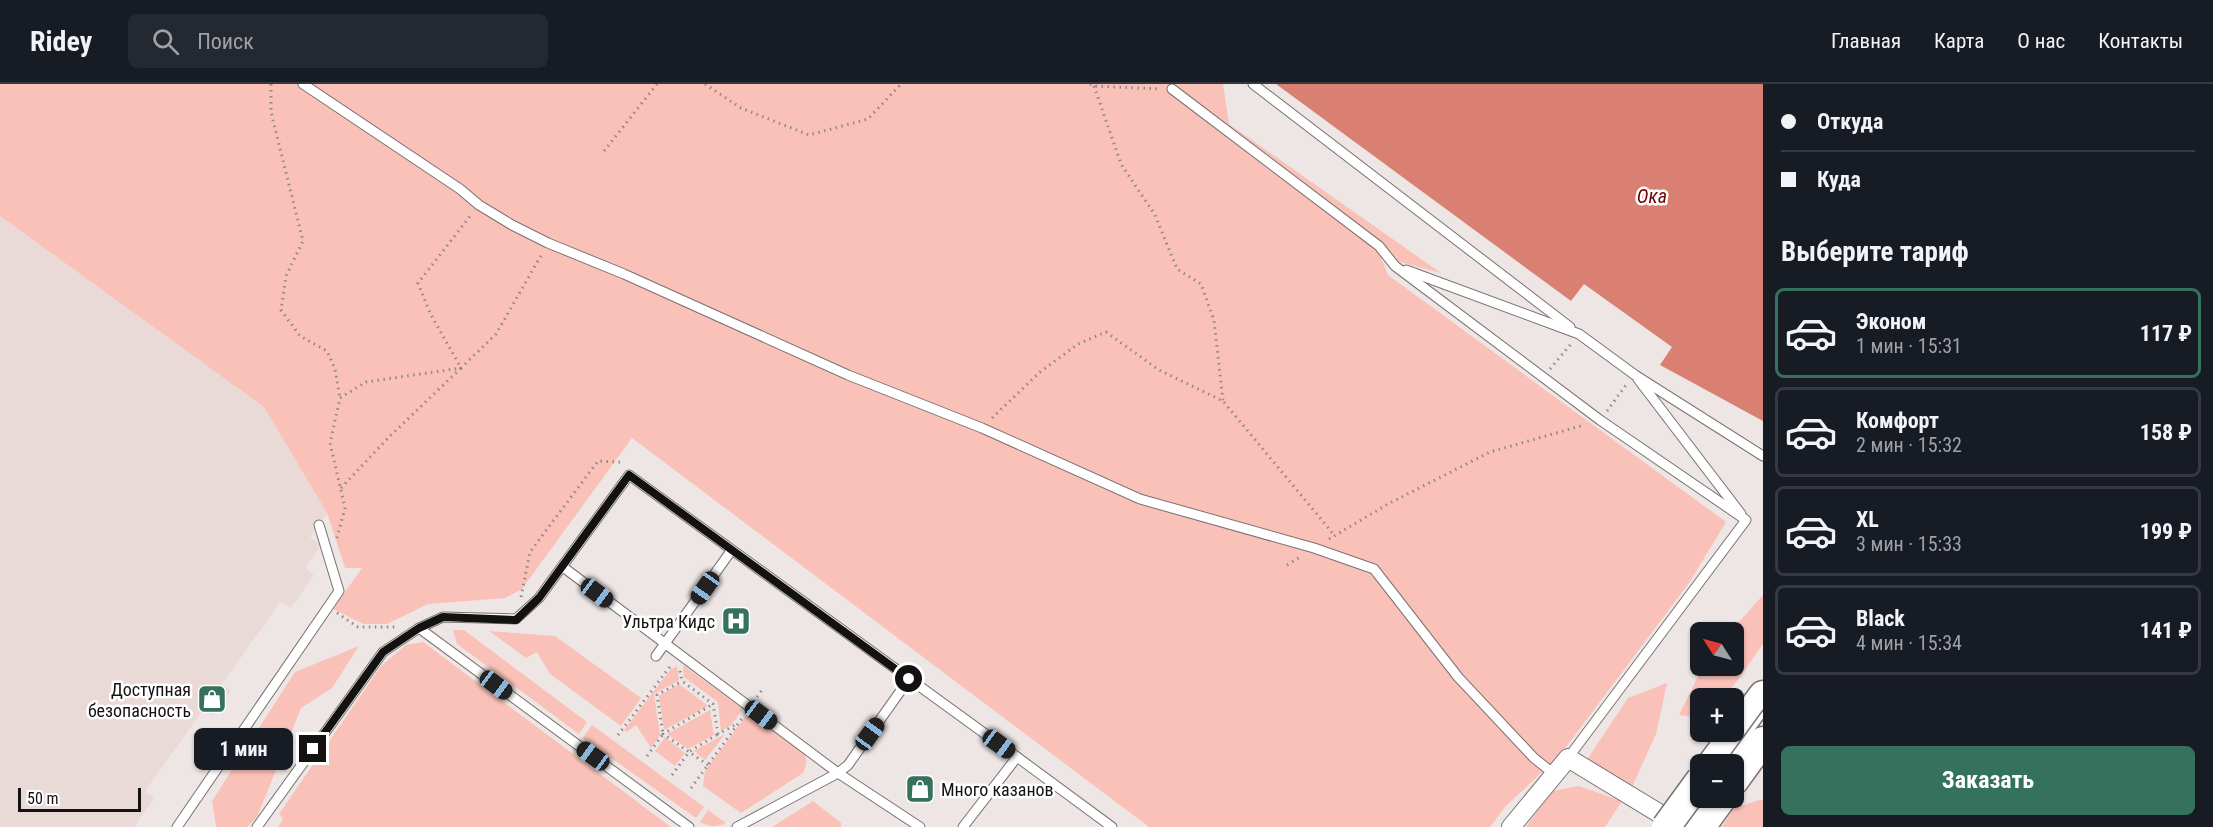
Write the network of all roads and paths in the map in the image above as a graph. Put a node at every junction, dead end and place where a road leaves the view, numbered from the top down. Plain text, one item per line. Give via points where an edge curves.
1 (271, 84) edge
2 (303, 84) edge
3 (657, 84) edge
4 (705, 84) edge
5 (901, 84) edge
6 (1253, 84) edge
7 (1092, 85) edge
8 (1172, 89) joint
9 (604, 151) dead end
10 (479, 205) junction
11 (548, 243) junction
12 (1395, 266) junction
13 (1579, 334) junction
14 (461, 368) junction
15 (1635, 375) junction
16 (1543, 377) junction
17 (340, 398) junction
18 (1223, 401) junction
19 (1600, 420) junction
20 (982, 428) junction
21 (1763, 456) edge
22 (620, 462) dead end
23 (340, 488) junction
24 (1746, 520) junction
25 (319, 525) dead end
26 (1335, 536) junction
27 (1314, 548) junction
28 (731, 550) junction
29 (330, 561) junction
30 (1287, 565) dead end
31 (563, 567) junction
32 (328, 607) junction
33 (516, 620) junction
34 (419, 628) junction
35 (665, 644) junction
36 (656, 656) dead end
37 (909, 679) junction
38 (682, 681) junction
39 (762, 690) dead end
40 (1763, 695) edge
41 (755, 700) dead end
42 (713, 704) junction
43 (748, 709) dead end
44 (739, 723) junction
45 (663, 734) junction
46 (718, 734) junction
47 (618, 735) dead end
48 (1763, 741) edge
49 (689, 752) junction
50 (1719, 754) edge
51 (647, 756) dead end
52 (1017, 757) junction
53 (1568, 758) junction
54 (708, 765) junction
55 (1744, 767) edge
56 (838, 772) junction
57 (1554, 774) junction
58 (672, 775) dead end
59 (691, 788) dead end
60 (1690, 794) edge
61 (1715, 808) edge
62 (177, 827) edge
63 (257, 827) edge
64 (689, 827) edge
65 (737, 827) edge
66 (920, 827) edge
67 (963, 827) edge
68 (1113, 827) edge
69 (1511, 827) edge
70 (1666, 827) edge
71 (1681, 827) edge
72 (1701, 827) edge

1 - 17 path via 271,112 303,241 286,276 281,310 300,336 327,351
2 - 10 lane
3 - 9 path
4 - 5 path via 741,108 809,135 868,119
6 - 13 lane
7 - 8 path
7 - 18 path via 1121,164 1155,215 1177,269 1201,284 1214,320
8 - 12 lane via 1379,246
10 - 11 lane
10 - 14 path via 418,283
11 - 14 path via 496,334
11 - 20 lane via 848,375
12 - 13 lane
12 - 16 lane
13 - 15 lane
13 - 16 path
14 - 17 path via 366,382
14 - 23 path
15 - 19 path
15 - 21 lane
15 - 24 lane
16 - 19 lane
17 - 23 path via 330,443
18 - 20 path via 1159,370 1106,332 1078,344 1040,372
18 - 26 path
19 - 24 lane
19 - 26 path via 1490,452
20 - 27 lane via 1140,499
22 - 33 path via 598,461 530,552
23 - 29 path via 345,508
24 - 53 lane
25 - 29 lane
26 - 27 path
27 - 30 path
27 - 57 lane via 1374,569 1458,677
28 - 31 lane via 629,475
28 - 35 lane
28 - 37 lane
29 - 32 lane via 339,591
31 - 33 lane
31 - 35 lane
32 - 34 path via 358,627
32 - 62 lane
33 - 34 lane via 443,617
34 - 63 lane via 383,652
34 - 64 lane
35 - 36 lane
35 - 56 lane
37 - 52 lane
37 - 56 lane via 848,765
38 - 42 path
38 - 45 path via 657,695
38 - 47 path via 679,663 670,664
39 - 41 path
40 - 50 main road
42 - 45 path
42 - 46 path
43 - 44 path
44 - 46 path
44 - 54 path
45 - 49 path
45 - 51 path
46 - 49 path
48 - 55 main road
49 - 54 path
49 - 58 path
52 - 67 lane
52 - 68 lane
53 - 57 street
53 - 71 street
54 - 59 path
56 - 65 lane
56 - 66 lane
57 - 69 street
60 - 70 main road, bridge
61 - 72 main road

